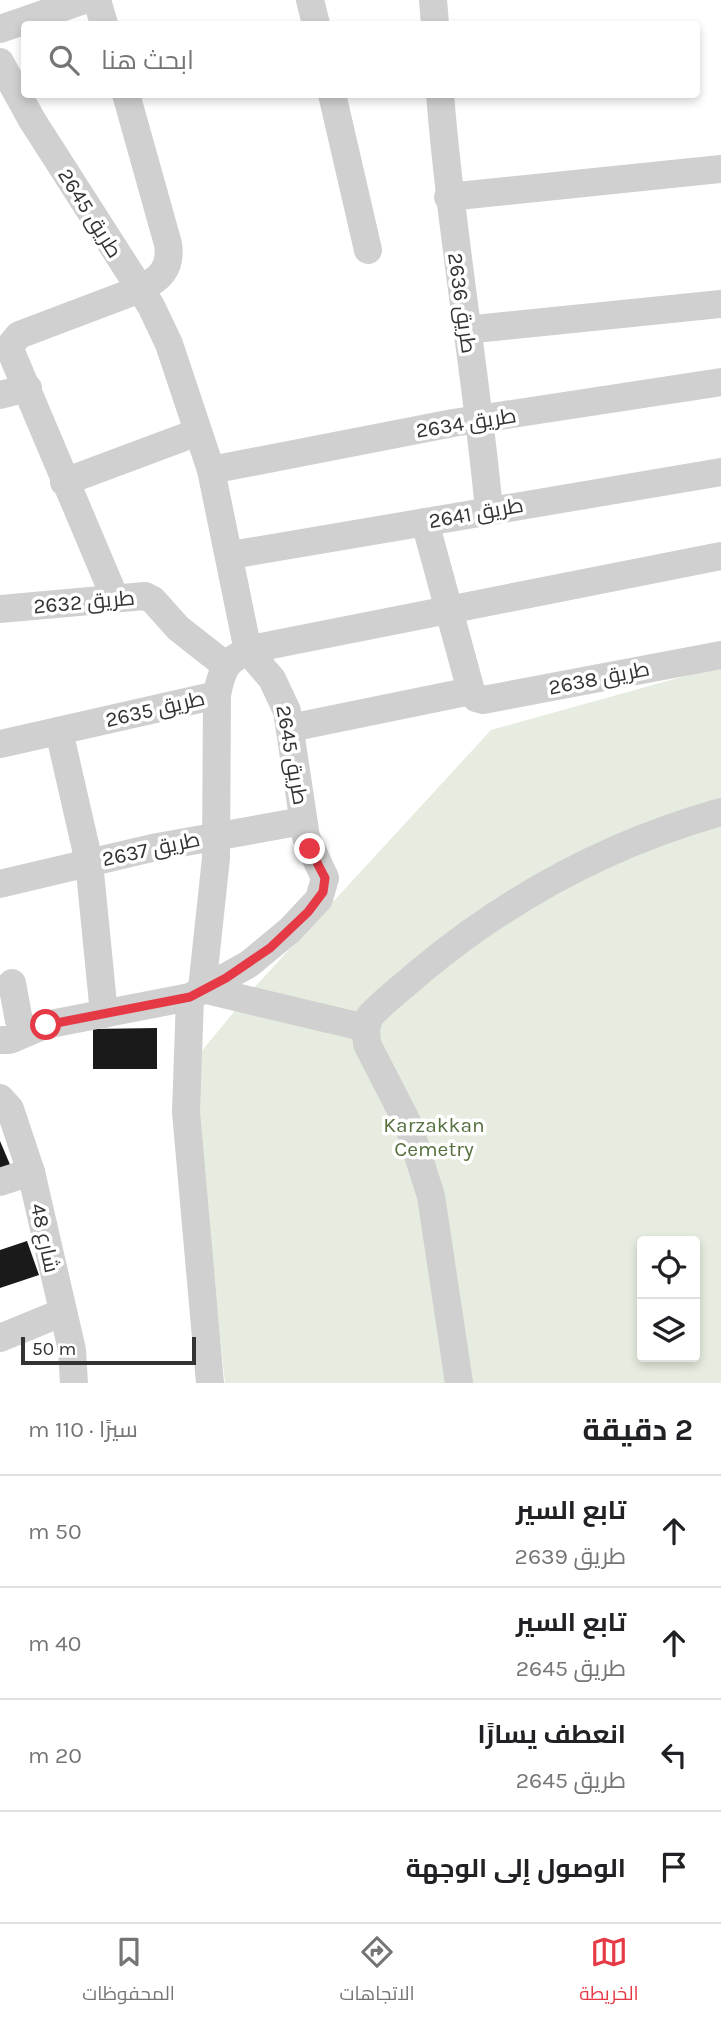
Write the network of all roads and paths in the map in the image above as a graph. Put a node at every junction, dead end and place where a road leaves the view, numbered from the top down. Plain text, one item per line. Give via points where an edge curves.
1 (84, 0) edge
2 (97, 0) edge
3 (310, 0) edge
4 (433, 0) edge
5 (23, 21) edge
6 (103, 21) edge
7 (315, 21) edge
8 (435, 21) edge
9 (21, 22) edge
10 (0, 29) edge
11 (0, 62) edge
12 (127, 98) edge
13 (333, 98) edge
14 (440, 98) edge
15 (721, 169) edge
16 (448, 197) junction
17 (368, 250) dead end
18 (138, 290) junction
19 (721, 304) edge
20 (466, 330) junction
21 (721, 382) edge
22 (28, 388) junction
23 (0, 395) edge
24 (481, 420) junction
25 (198, 432) junction
26 (211, 470) junction
27 (721, 472) edge
28 (64, 482) junction
29 (489, 510) junction
30 (425, 522) junction
31 (231, 555) junction
32 (721, 556) edge
33 (115, 598) junction
34 (0, 609) edge
35 (449, 610) junction
36 (721, 655) edge
37 (237, 658) junction
38 (217, 695) junction
39 (474, 695) junction
40 (290, 728) junction
41 (59, 731) junction
42 (0, 744) edge
43 (721, 812) edge
44 (303, 821) junction
45 (216, 835) junction
46 (89, 862) junction
47 (0, 884) edge
48 (12, 983) dead end
49 (196, 993) junction
50 (104, 1014) junction
51 (366, 1028) junction
52 (10, 1043) edge
53 (0, 1098) edge
54 (31, 1172) junction
55 (0, 1182) edge
56 (61, 1313) junction
57 (0, 1338) edge
58 (72, 1350) junction
59 (74, 1383) edge
60 (85, 1383) edge
61 (210, 1383) edge
62 (459, 1383) edge

1 - 5 street
2 - 6 street
3 - 7 street
4 - 8 street
9 - 10 street
11 - 18 street, طريق 2645
12 - 18 street via 169,252 162,275
13 - 17 street
14 - 16 street, طريق 2636
15 - 16 street
16 - 20 street, طريق 2636
18 - 22 street via 14,337 10,353
18 - 25 street, طريق 2645 via 169,344
19 - 20 street
20 - 24 street, طريق 2636
21 - 24 street, طريق 2634
22 - 23 street
22 - 28 street
24 - 26 street, طريق 2634
24 - 29 street, طريق 2636
25 - 26 street, طريق 2645
25 - 28 street
26 - 31 street, طريق 2645
27 - 29 street, طريق 2641
28 - 33 street
29 - 30 street, طريق 2641
30 - 31 street, طريق 2641
30 - 35 street
31 - 37 street, طريق 2645
32 - 35 street
33 - 34 street, طريق 2632
33 - 37 street, طريق 2632 via 145,596 178,628
35 - 37 street
35 - 39 street
36 - 39 street, طريق 2638 via 483,700
37 - 38 street, طريق 2635
37 - 40 street, طريق 2645 via 281,694
38 - 41 street, طريق 2635
38 - 45 street
39 - 40 street, طريق 2638
40 - 44 street, طريق 2645
41 - 42 street, طريق 2635
41 - 46 street
43 - 51 street via 672,826 566,872 468,932 379,1006
44 - 45 street, طريق 2637
44 - 49 street, طريق 2645 via 310,849 325,878 319,899 259,956
45 - 46 street, طريق 2637
45 - 49 street
46 - 47 street, طريق 2637
46 - 50 street
48 - 52 street via 19,1021
49 - 50 street
49 - 51 street
49 - 61 street via 186,1112
50 - 52 street
51 - 62 street via 367,1044 408,1124 428,1184
53 - 54 street, شارع 48 via 10,1109
54 - 55 street
54 - 56 street, شارع 48
56 - 57 street
56 - 58 street, شارع 48
58 - 59 street, شارع 48
58 - 60 street

